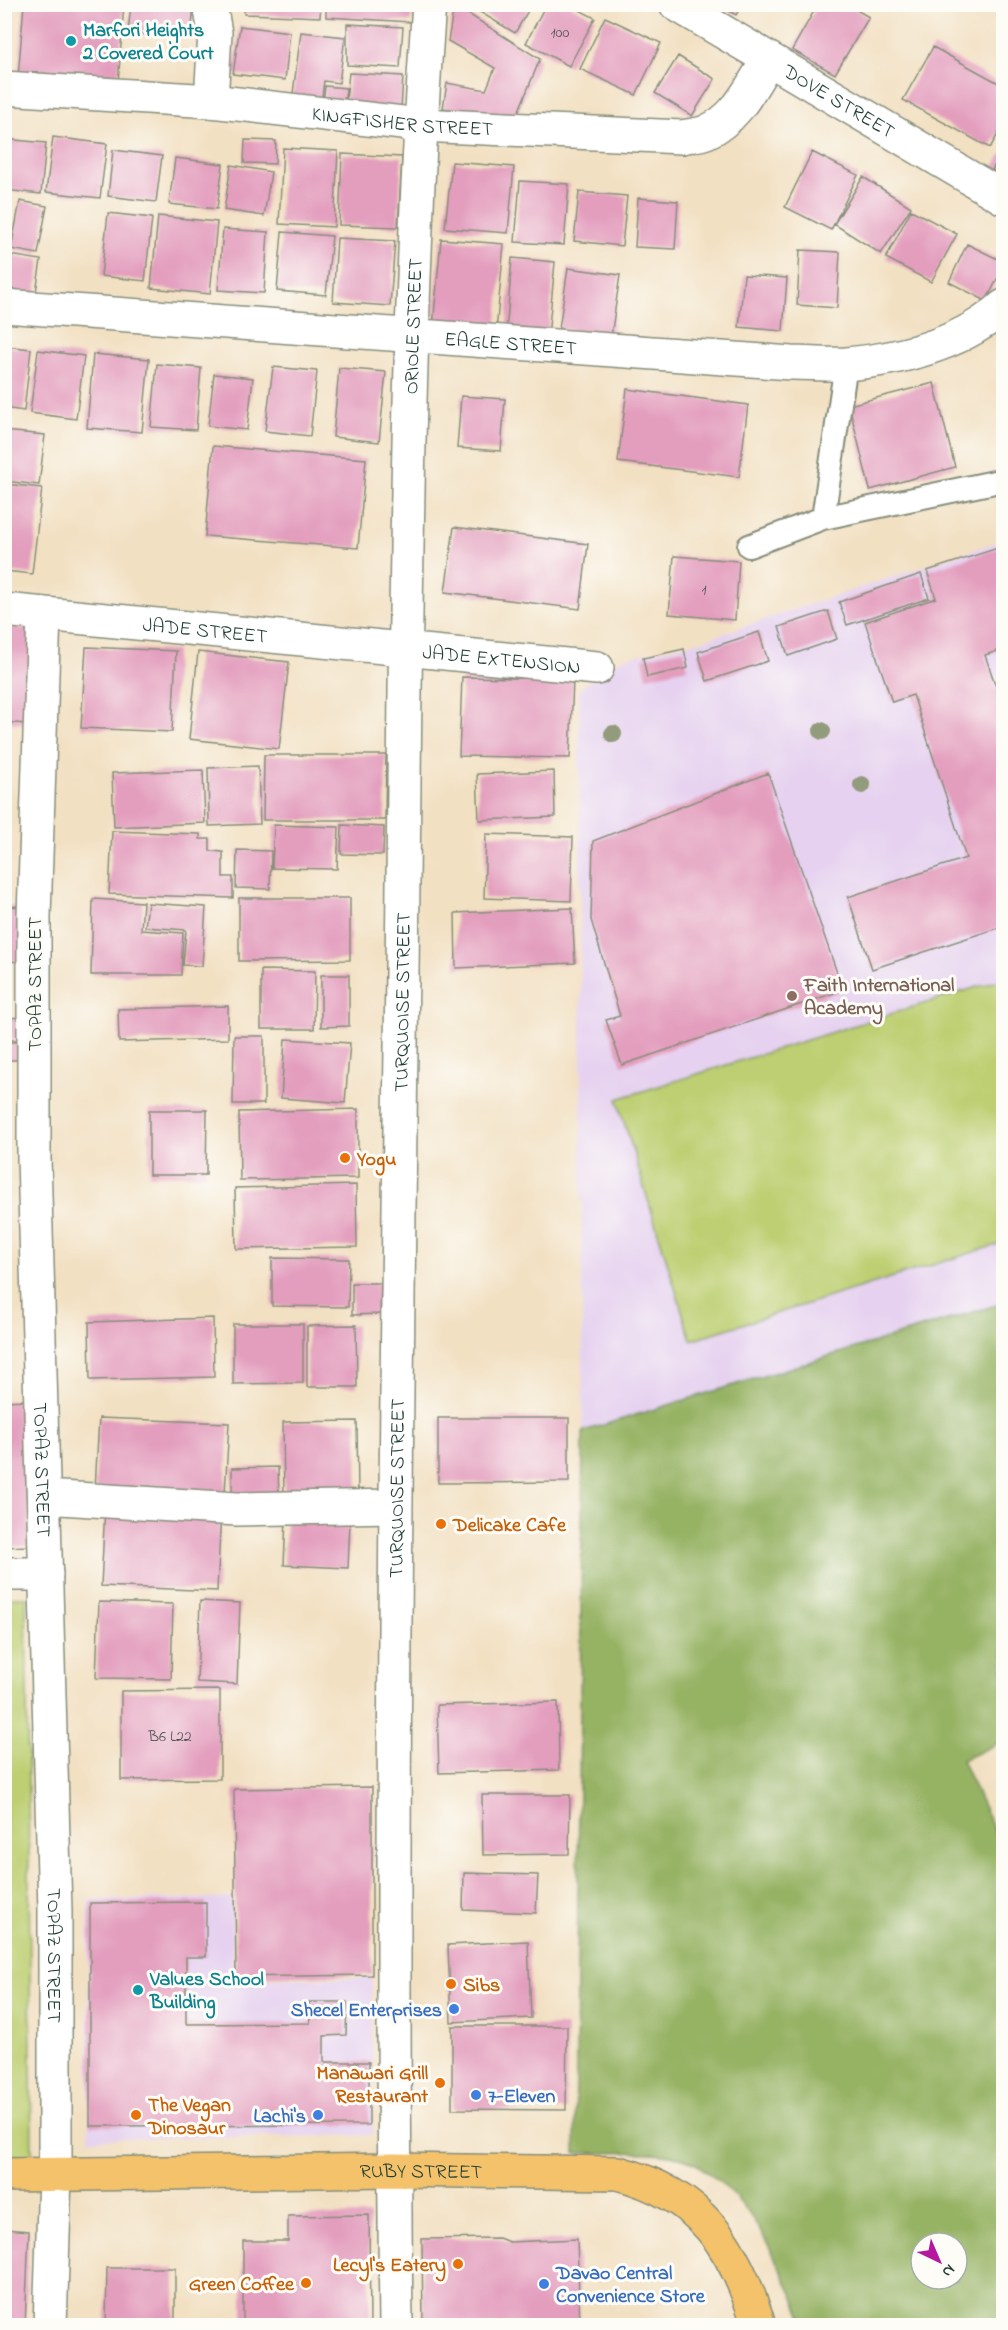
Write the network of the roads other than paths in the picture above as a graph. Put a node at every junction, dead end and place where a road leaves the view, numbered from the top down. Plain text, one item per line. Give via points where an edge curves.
1 (210, 4) edge
2 (429, 4) edge
3 (676, 4) edge
4 (768, 60) junction
5 (4, 88) edge
6 (211, 101) junction
7 (420, 125) junction
8 (1004, 198) edge
9 (4, 306) edge
10 (1004, 306) edge
11 (412, 337) junction
12 (846, 364) junction
13 (1004, 480) edge
14 (823, 518) junction
15 (749, 546) dead end
16 (4, 610) edge
17 (44, 614) junction
18 (406, 650) junction
19 (597, 669) dead end
20 (44, 1497) junction
21 (395, 1506) junction
22 (4, 1574) edge
23 (46, 1574) junction
24 (394, 2170) junction
25 (4, 2175) edge
26 (55, 2175) junction
27 (50, 2325) edge
28 (396, 2325) edge
29 (759, 2325) edge

1 - 6 street via 215,33
2 - 7 street, ORIOLE STREET
3 - 4 street, DOVE STREET
4 - 7 street, KINGFISHER STREET via 741,104 725,120 705,132 682,137
4 - 8 street, DOVE STREET
5 - 6 street, KINGFISHER STREET
6 - 7 street, KINGFISHER STREET
7 - 11 street, ORIOLE STREET
9 - 11 street, EAGLE STREET
10 - 12 street, EAGLE STREET via 960,336 921,350
11 - 12 street, EAGLE STREET
11 - 18 street, ORIOLE STREET
12 - 14 lane
13 - 14 lane
14 - 15 lane
16 - 17 street, JADE STREET
17 - 18 street, JADE STREET
17 - 20 street, TOPAZ STREET via 34,917 34,1135
18 - 19 street, JADE EXTENSION
18 - 21 street, TURQUOISE STREET
20 - 21 street via 237,1509
20 - 23 street, TOPAZ STREET
21 - 24 street, TURQUOISE STREET
22 - 23 street
23 - 26 street, TOPAZ STREET via 55,1911
24 - 26 main road, RUBY STREET
24 - 28 street, TURQUOISE STREET
24 - 29 main road, RUBY STREET via 618,2173 643,2180 700,2215 720,2237 749,2291
25 - 26 main road, RUBY STREET
26 - 27 street, TOPAZ STREET

